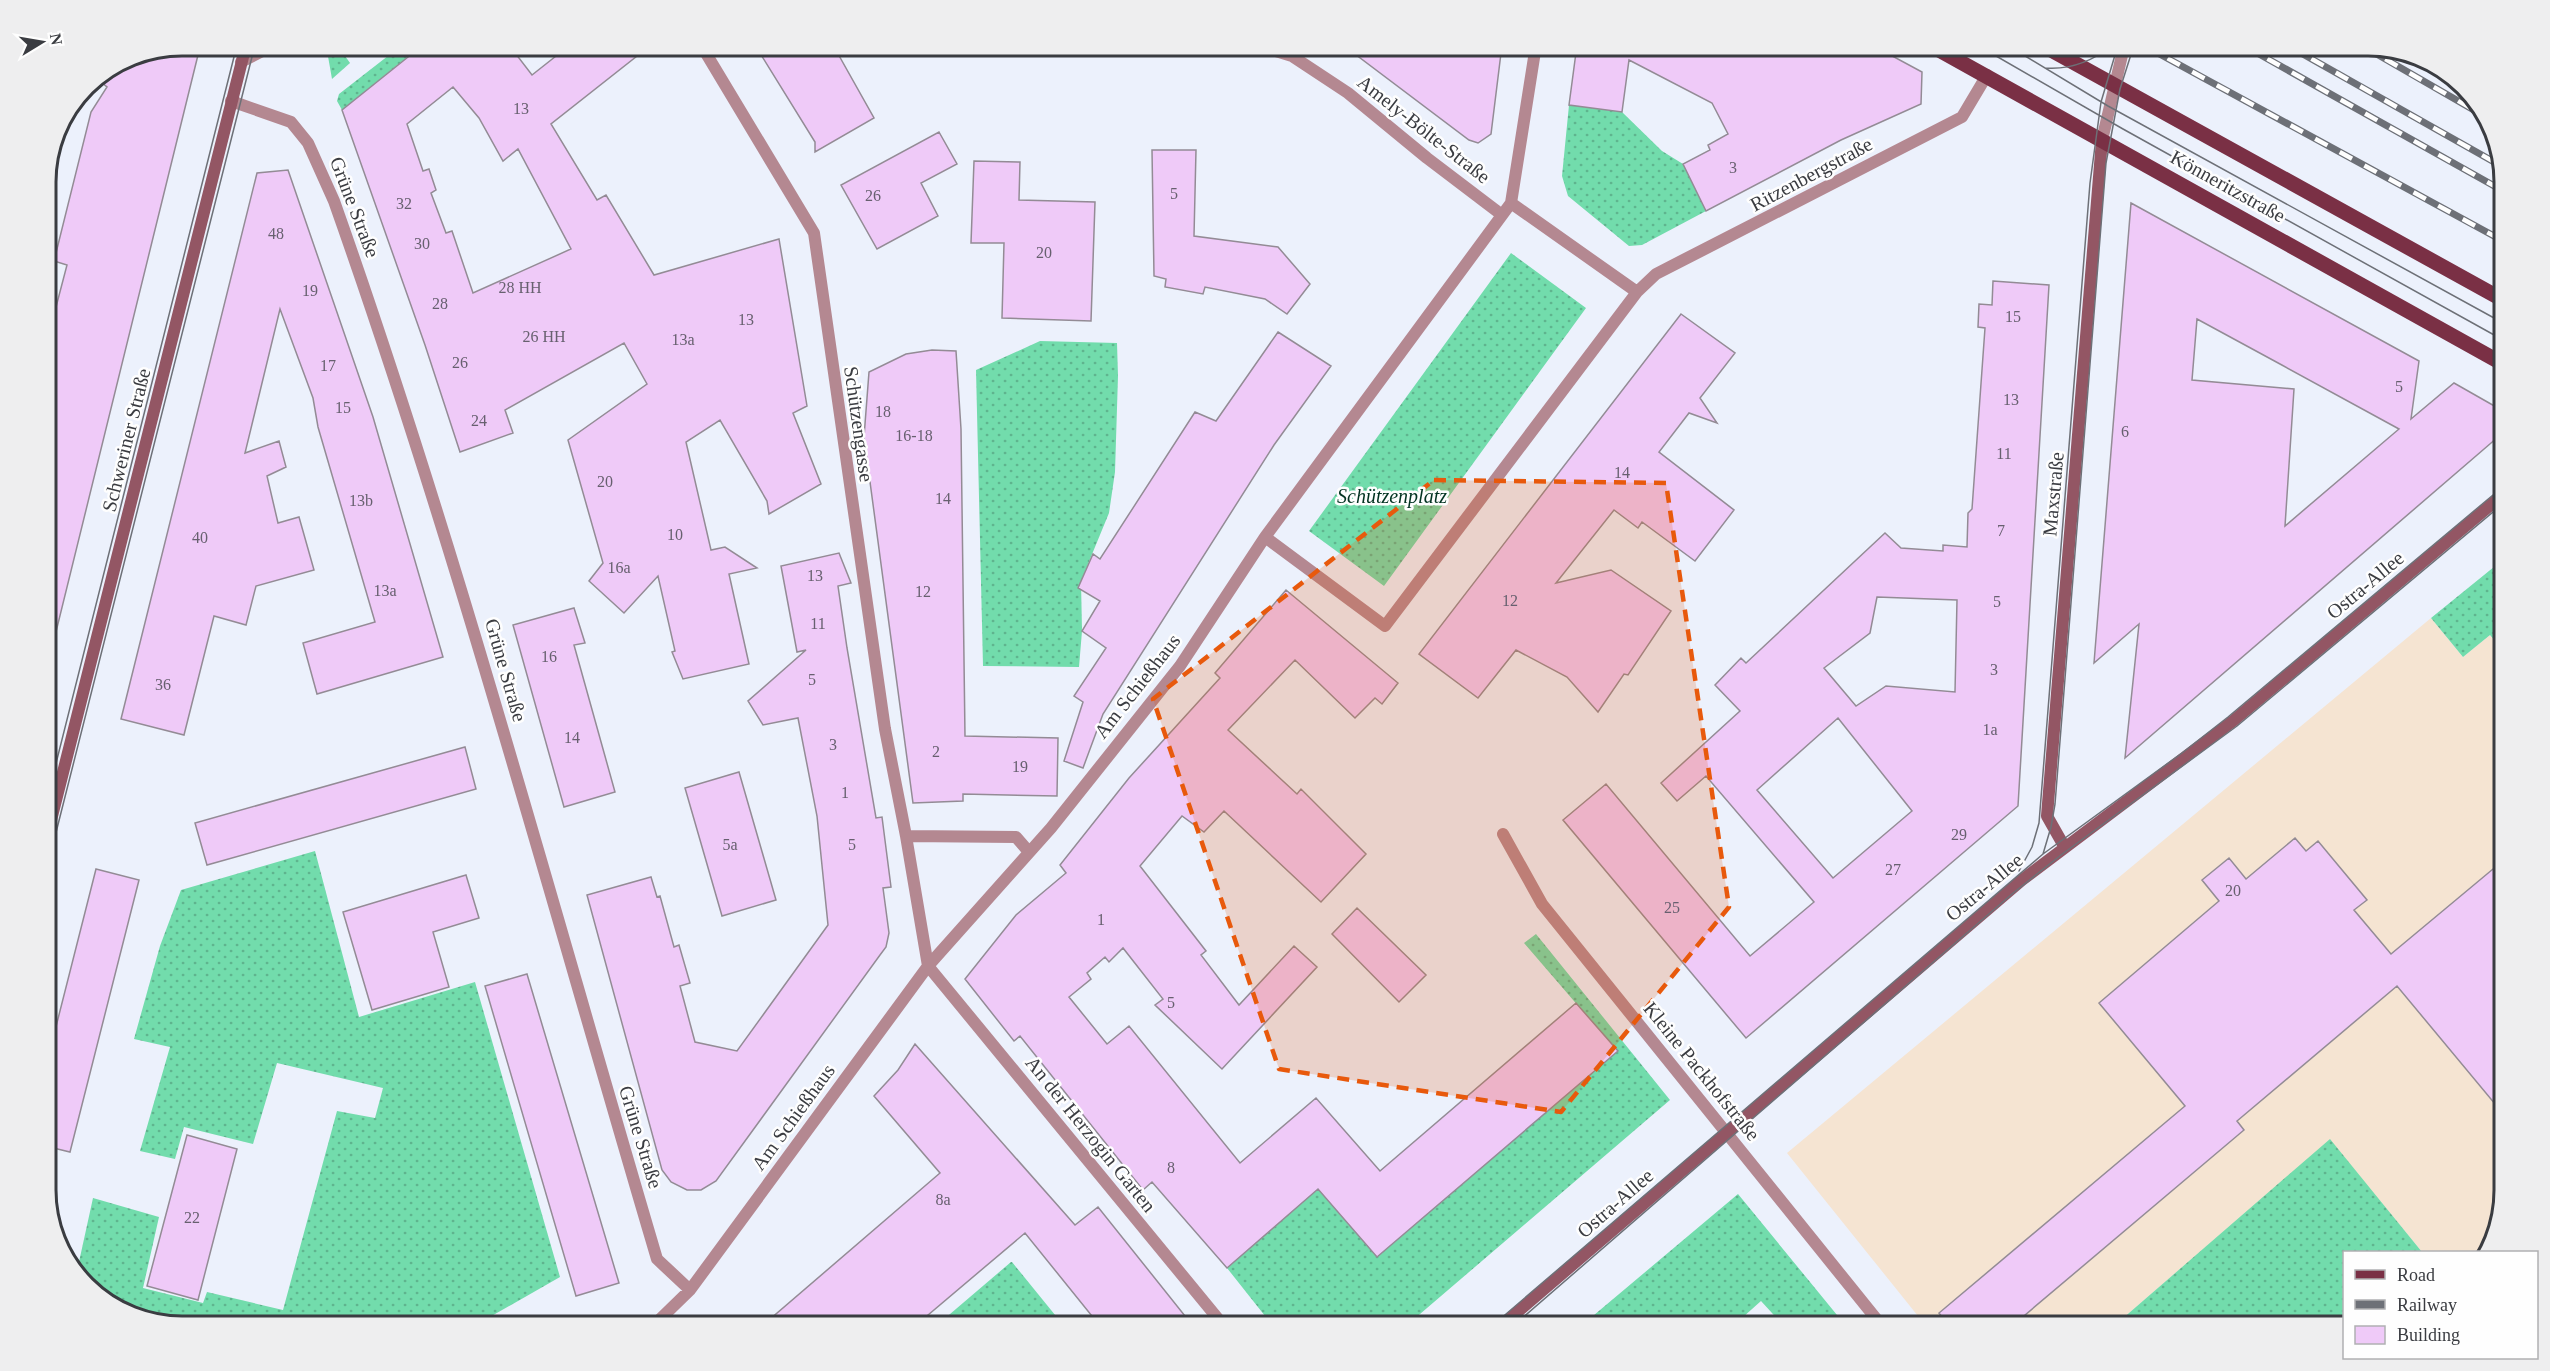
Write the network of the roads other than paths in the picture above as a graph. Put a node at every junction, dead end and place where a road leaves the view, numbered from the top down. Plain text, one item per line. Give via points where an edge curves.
1 (243, 56) edge
2 (253, 56) edge
3 (708, 56) edge
4 (1292, 56) edge
5 (1534, 56) edge
6 (1951, 56) edge
7 (2062, 56) edge
8 (2122, 56) edge
9 (241, 62) junction
10 (1987, 75) junction
11 (2113, 85) junction
12 (231, 101) junction
13 (2102, 140) junction
14 (1511, 203) junction
15 (1502, 215) junction
16 (1637, 292) junction
17 (2494, 295) edge
18 (2494, 359) edge
19 (2494, 502) edge
20 (1265, 537) junction
21 (56, 800) edge
22 (1503, 834) dead end
23 (906, 836) junction
24 (2064, 846) junction
25 (1029, 852) junction
26 (928, 966) junction
27 (1727, 1133) junction
28 (690, 1290) junction
29 (663, 1316) edge
30 (1216, 1316) edge
31 (1513, 1316) edge
32 (1874, 1316) edge

1 - 9 street, Schweriner Straße
2 - 9 street
3 - 23 street, Schützengasse via 814,233 885,729
4 - 15 street, Amely-Bölte-Straße via 1347,93
5 - 14 street
6 - 10 main road, Könneritzstraße
7 - 11 main road, Könneritzstraße
8 - 11 street
9 - 12 street, Schweriner Straße
10 - 13 main road, Könneritzstraße
10 - 16 street, Ritzenbergstraße via 1962,117 1656,274
11 - 13 street
11 - 17 main road, Könneritzstraße
12 - 21 street, Schweriner Straße
12 - 28 street, Grüne Straße via 291,122 308,142 334,201 464,594 657,1259
13 - 18 main road, Könneritzstraße
13 - 24 street, Maxstraße via 2047,816
14 - 15 street
14 - 16 street
15 - 20 street
16 - 20 street via 1385,626
19 - 24 street, Ostra-Allee via 2233,721
20 - 25 street, Am Schießhaus via 1180,666
22 - 27 street, Kleine Packhofstraße via 1542,904
23 - 25 street via 1016,837
23 - 26 street
24 - 27 street, Ostra-Allee
25 - 26 street, Am Schießhaus
26 - 28 street, Am Schießhaus
26 - 30 street, An der Herzogin Garten
27 - 31 street, Ostra-Allee
27 - 32 street, Kleine Packhofstraße
28 - 29 street, Am Schießhaus

